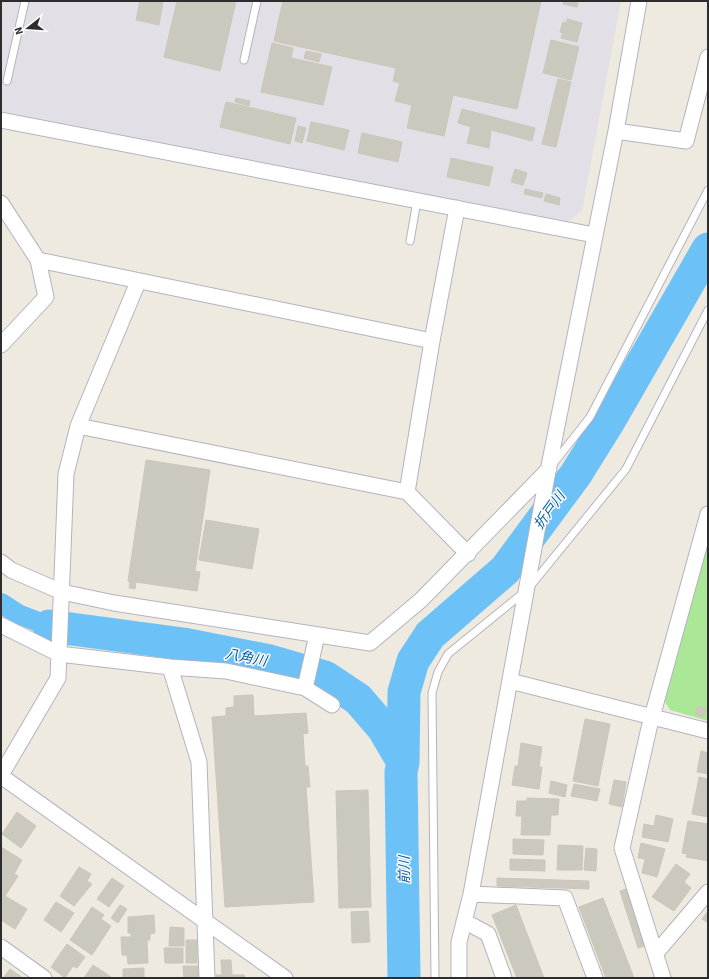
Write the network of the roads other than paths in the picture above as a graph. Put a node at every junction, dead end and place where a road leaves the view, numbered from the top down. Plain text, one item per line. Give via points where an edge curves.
1 (24, 1) edge
2 (257, 1) edge
3 (639, 1) edge
4 (708, 57) edge
5 (244, 60) dead end
6 (7, 81) dead end
7 (1, 120) edge
8 (616, 131) junction
9 (708, 190) edge
10 (417, 201) junction
11 (1, 203) edge
12 (457, 208) junction
13 (594, 235) junction
14 (410, 242) dead end
15 (38, 260) junction
16 (138, 282) junction
17 (708, 310) edge
18 (432, 341) junction
19 (1, 345) edge
20 (78, 426) junction
21 (549, 470) junction
22 (407, 492) junction
23 (708, 514) edge
24 (468, 554) junction
25 (1, 562) edge
26 (528, 589) junction
27 (62, 597) junction
28 (1, 625) edge
29 (317, 635) junction
30 (59, 653) junction
31 (170, 667) junction
32 (510, 681) junction
33 (305, 687) junction
34 (332, 705) dead end
35 (652, 717) junction
36 (708, 731) edge
37 (1, 776) edge
38 (708, 892) edge
39 (471, 894) junction
40 (206, 921) junction
41 (464, 921) junction
42 (1, 947) edge
43 (656, 953) junction
44 (44, 978) edge
45 (207, 978) edge
46 (285, 978) edge
47 (435, 978) edge
48 (459, 978) edge
49 (504, 978) edge
50 (595, 978) edge
51 (663, 978) edge

1 - 6 lane
2 - 5 lane
3 - 8 street
4 - 8 street via 686,140
7 - 10 street
8 - 13 street
9 - 21 lane via 590,416
10 - 12 street
10 - 14 lane
11 - 15 street
12 - 13 street
12 - 18 street
13 - 21 street
15 - 16 street
15 - 19 street via 46,297
16 - 18 street
16 - 20 street
17 - 26 lane via 626,469
18 - 22 street
20 - 22 street
20 - 27 street via 66,474
21 - 24 street
21 - 26 street
22 - 24 street
23 - 35 street
24 - 29 street via 421,600 370,643
25 - 27 street
26 - 32 street
26 - 47 lane via 448,654 434,686 432,701
27 - 29 street
27 - 30 street
28 - 30 street
29 - 33 street
30 - 31 street
30 - 37 street via 58,678
31 - 33 street via 226,671
31 - 40 street via 199,762
32 - 35 street
32 - 39 street
33 - 34 street
35 - 36 street
35 - 43 street via 622,848
37 - 40 street
38 - 43 street
39 - 41 street
39 - 50 street via 565,898
40 - 45 street
40 - 46 street
41 - 48 street via 460,942
41 - 49 street via 488,934
42 - 44 street
43 - 51 street

